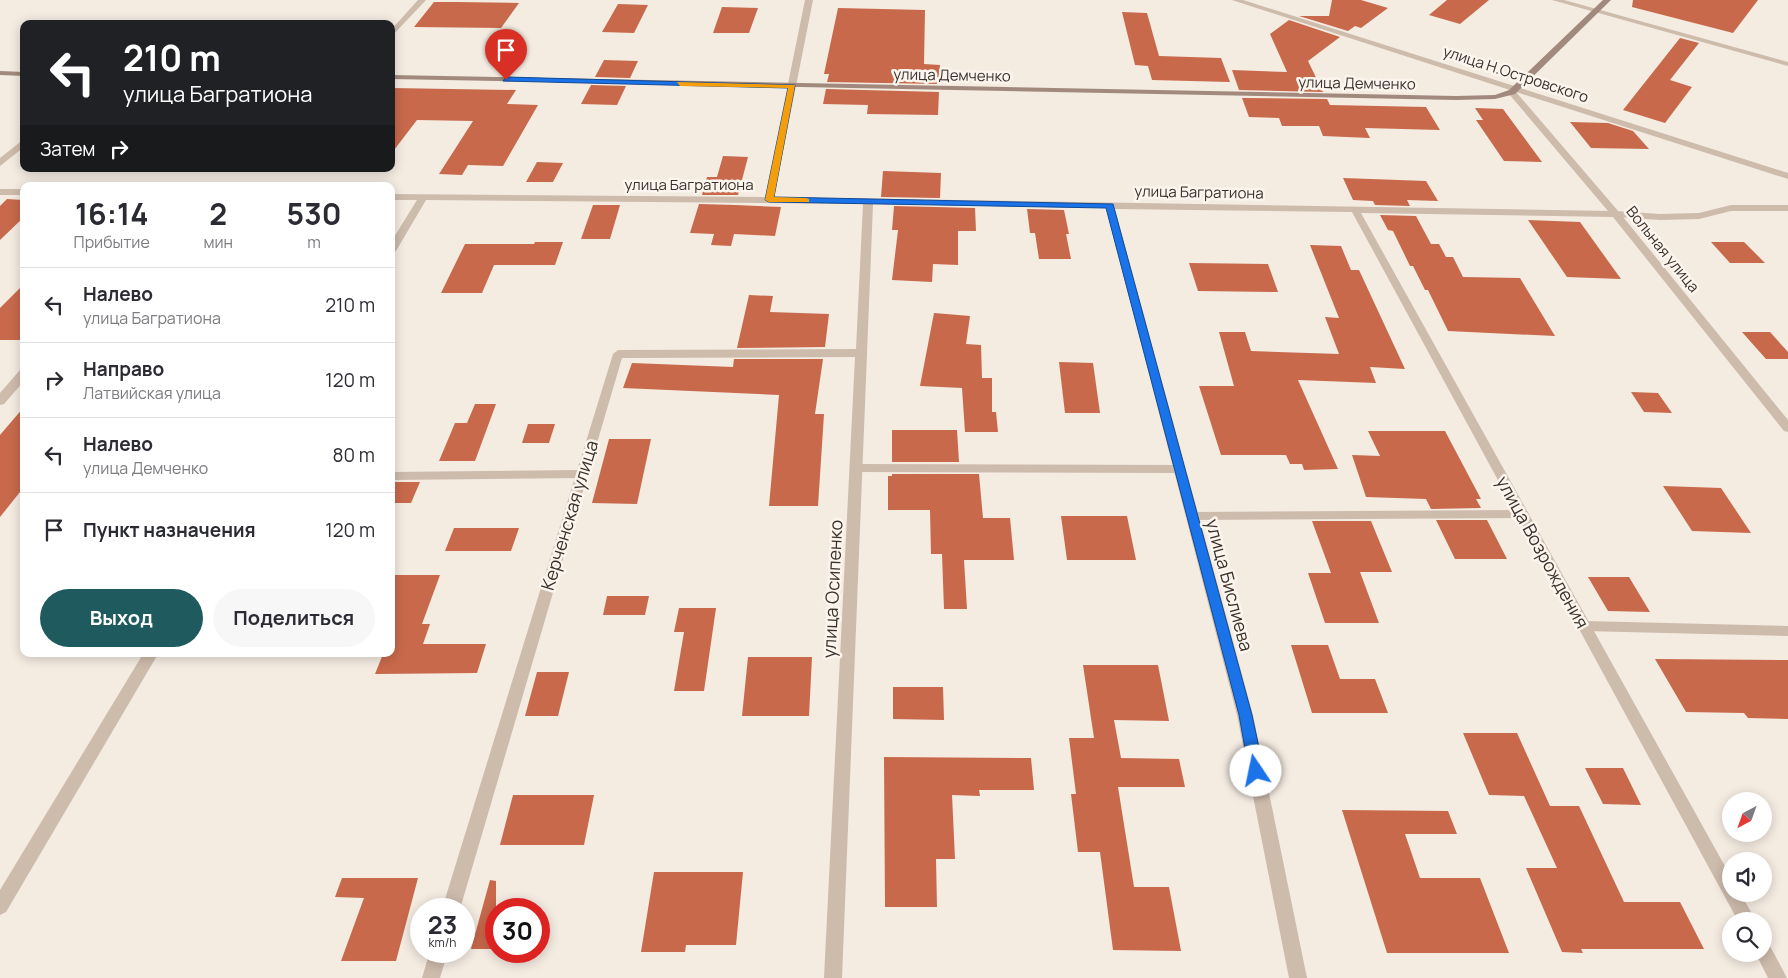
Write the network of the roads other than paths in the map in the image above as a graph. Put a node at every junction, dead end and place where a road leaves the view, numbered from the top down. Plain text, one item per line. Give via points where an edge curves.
1 (422, 0) edge
2 (809, 0) edge
3 (1236, 0) edge
4 (1556, 0) edge
5 (1607, 0) edge
6 (1596, 11) junction
7 (395, 30) edge
8 (1788, 64) edge
9 (0, 73) edge
10 (20, 74) edge
11 (395, 77) edge
12 (792, 86) junction
13 (1514, 90) junction
14 (20, 146) edge
15 (0, 163) edge
16 (1788, 176) edge
17 (0, 192) edge
18 (20, 192) edge
19 (395, 197) edge
20 (423, 197) junction
21 (769, 200) junction
22 (868, 201) junction
23 (1110, 206) junction
24 (1788, 208) edge
25 (1355, 210) junction
26 (1616, 214) junction
27 (395, 244) edge
28 (861, 353) junction
29 (20, 378) edge
30 (0, 401) edge
31 (1788, 428) edge
32 (856, 468) junction
33 (1180, 469) junction
34 (581, 474) junction
35 (395, 476) edge
36 (1523, 514) junction
37 (1193, 516) junction
38 (1584, 626) junction
39 (1788, 631) edge
40 (149, 657) edge
41 (1722, 878) edge
42 (454, 898) edge
43 (0, 906) edge
44 (1769, 962) edge
45 (435, 963) edge
46 (431, 978) edge
47 (833, 978) edge
48 (1298, 978) edge
49 (1778, 978) edge

1 - 7 street
2 - 12 street
3 - 13 street, улица Н.Островского
4 - 6 street
5 - 6 street
6 - 8 street
6 - 13 street
9 - 10 street
11 - 12 street, улица Демченко
12 - 13 street, улица Демченко via 1456,98 1494,97
12 - 21 street
13 - 16 street, улица Н.Островского
13 - 26 street, Вольная улица
14 - 15 street
17 - 18 street
19 - 20 street, улица Багратиона
20 - 21 street, улица Багратиона
20 - 27 street
21 - 22 street, улица Багратиона
22 - 23 street, улица Багратиона
22 - 28 street, улица Осипенко
23 - 25 street, улица Багратиона
23 - 33 street, улица Бислиева
24 - 26 lane via 1731,208 1699,216
25 - 26 street, улица Багратиона
25 - 36 street, улица Возрождения
26 - 31 street, Вольная улица
28 - 32 street, улица Осипенко
28 - 34 street, Керченская улица via 618,354
29 - 30 street
32 - 33 lane
32 - 47 street, улица Осипенко
33 - 37 street, улица Бислиева
34 - 35 lane
34 - 42 street, Керченская улица
36 - 37 lane
36 - 38 street, улица Возрождения
37 - 48 street, улица Бислиева via 1245,715
38 - 39 lane
38 - 41 street, улица Возрождения
40 - 43 street
44 - 49 street
45 - 46 street

